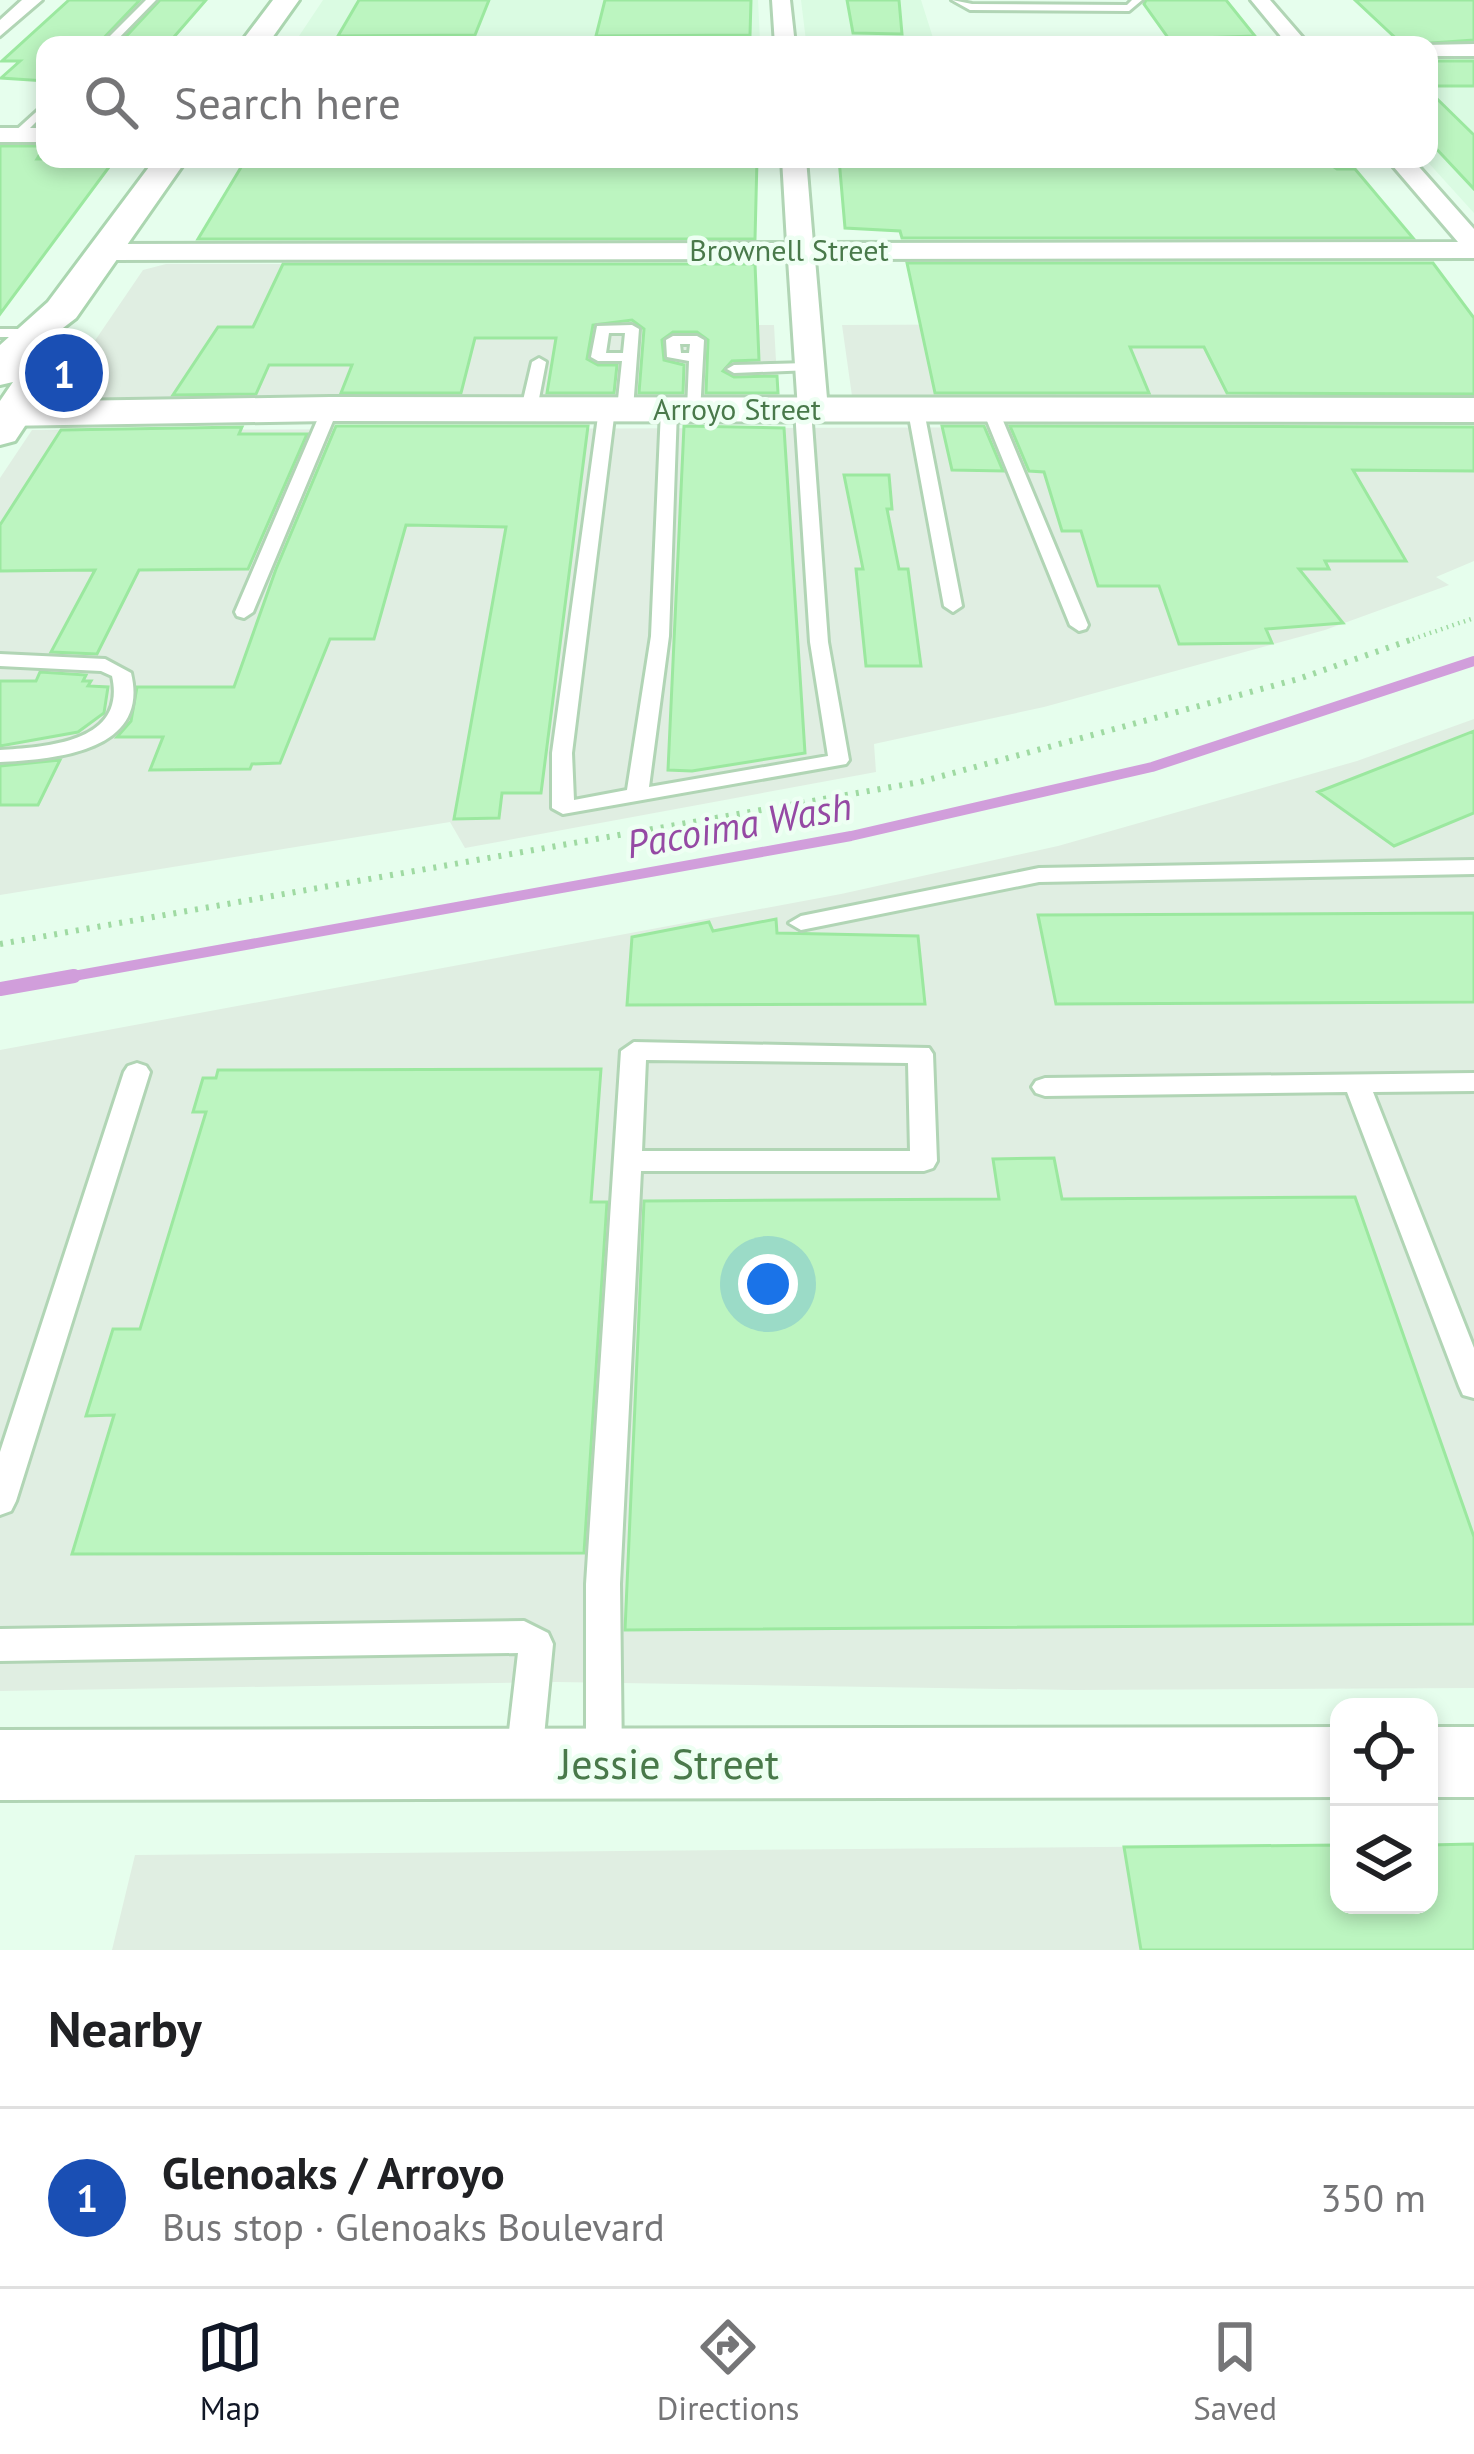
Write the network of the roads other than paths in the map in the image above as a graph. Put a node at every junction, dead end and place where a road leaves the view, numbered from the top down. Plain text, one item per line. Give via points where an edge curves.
1 (33, 0) edge
2 (151, 0) edge
3 (286, 0) edge
4 (781, 0) edge
5 (957, 0) edge
6 (1137, 0) edge
7 (1260, 0) edge
8 (0, 30) edge
9 (115, 36) edge
10 (260, 36) edge
11 (784, 36) edge
12 (1291, 36) edge
13 (1438, 50) edge
14 (1474, 50) edge
15 (36, 114) edge
16 (9, 135) edge
17 (165, 168) edge
18 (795, 168) edge
19 (1407, 168) edge
20 (1474, 248) edge
21 (802, 251) junction
22 (104, 252) junction
23 (17, 346) edge
24 (696, 357) dead end
25 (630, 358) dead end
26 (539, 362) dead end
27 (807, 367) junction
28 (734, 369) dead end
29 (329, 409) junction
30 (529, 409) junction
31 (616, 409) junction
32 (682, 410) junction
33 (808, 410) junction
34 (1474, 410) edge
35 (916, 411) junction
36 (992, 411) junction
37 (4, 420) edge
38 (953, 606) dead end
39 (244, 612) dead end
40 (1078, 626) dead end
41 (0, 660) edge
42 (0, 756) edge
43 (638, 795) junction
44 (1474, 867) edge
45 (801, 923) dead end
46 (137, 1072) dead end
47 (1474, 1082) edge
48 (1357, 1084) junction
49 (1045, 1087) dead end
50 (628, 1161) junction
51 (1474, 1386) edge
52 (0, 1502) edge
53 (0, 1645) edge
54 (1330, 1762) edge
55 (1438, 1762) edge
56 (1474, 1762) edge
57 (604, 1763) junction
58 (524, 1764) junction
59 (0, 1765) edge

1 - 8 street
2 - 9 lane
3 - 10 main road
4 - 11 street
5 - 6 lane via 970,7 1129,8
7 - 12 street
13 - 14 street
15 - 16 lane
17 - 22 main road
18 - 21 street
19 - 20 street
20 - 21 street, Brownell Street
21 - 22 street, Brownell Street
21 - 27 street
22 - 23 main road
23 - 37 main road via 62,340
24 - 32 lane
25 - 31 lane
26 - 30 lane
27 - 28 lane
27 - 33 street
29 - 30 street, Arroyo Street
29 - 37 street, Arroyo Street
29 - 39 lane
30 - 31 street, Arroyo Street
31 - 32 street, Arroyo Street
31 - 43 lane via 562,753 562,808
32 - 33 street, Arroyo Street
32 - 43 lane
33 - 35 street, Arroyo Street
33 - 43 lane via 819,642 838,760
34 - 36 street, Arroyo Street
35 - 36 street, Arroyo Street
35 - 38 lane
36 - 40 lane
41 - 42 lane via 105,665 128,688 124,707 86,744
44 - 45 lane via 1039,875
46 - 52 lane
47 - 48 lane
48 - 49 lane
48 - 51 lane
50 - 50 lane via 634,1051 920,1054 924,1161
50 - 57 lane via 603,1584
53 - 58 lane via 524,1637 536,1644
54 - 57 street, Jessie Street
55 - 56 street
57 - 58 street, Jessie Street
58 - 59 street, Jessie Street

